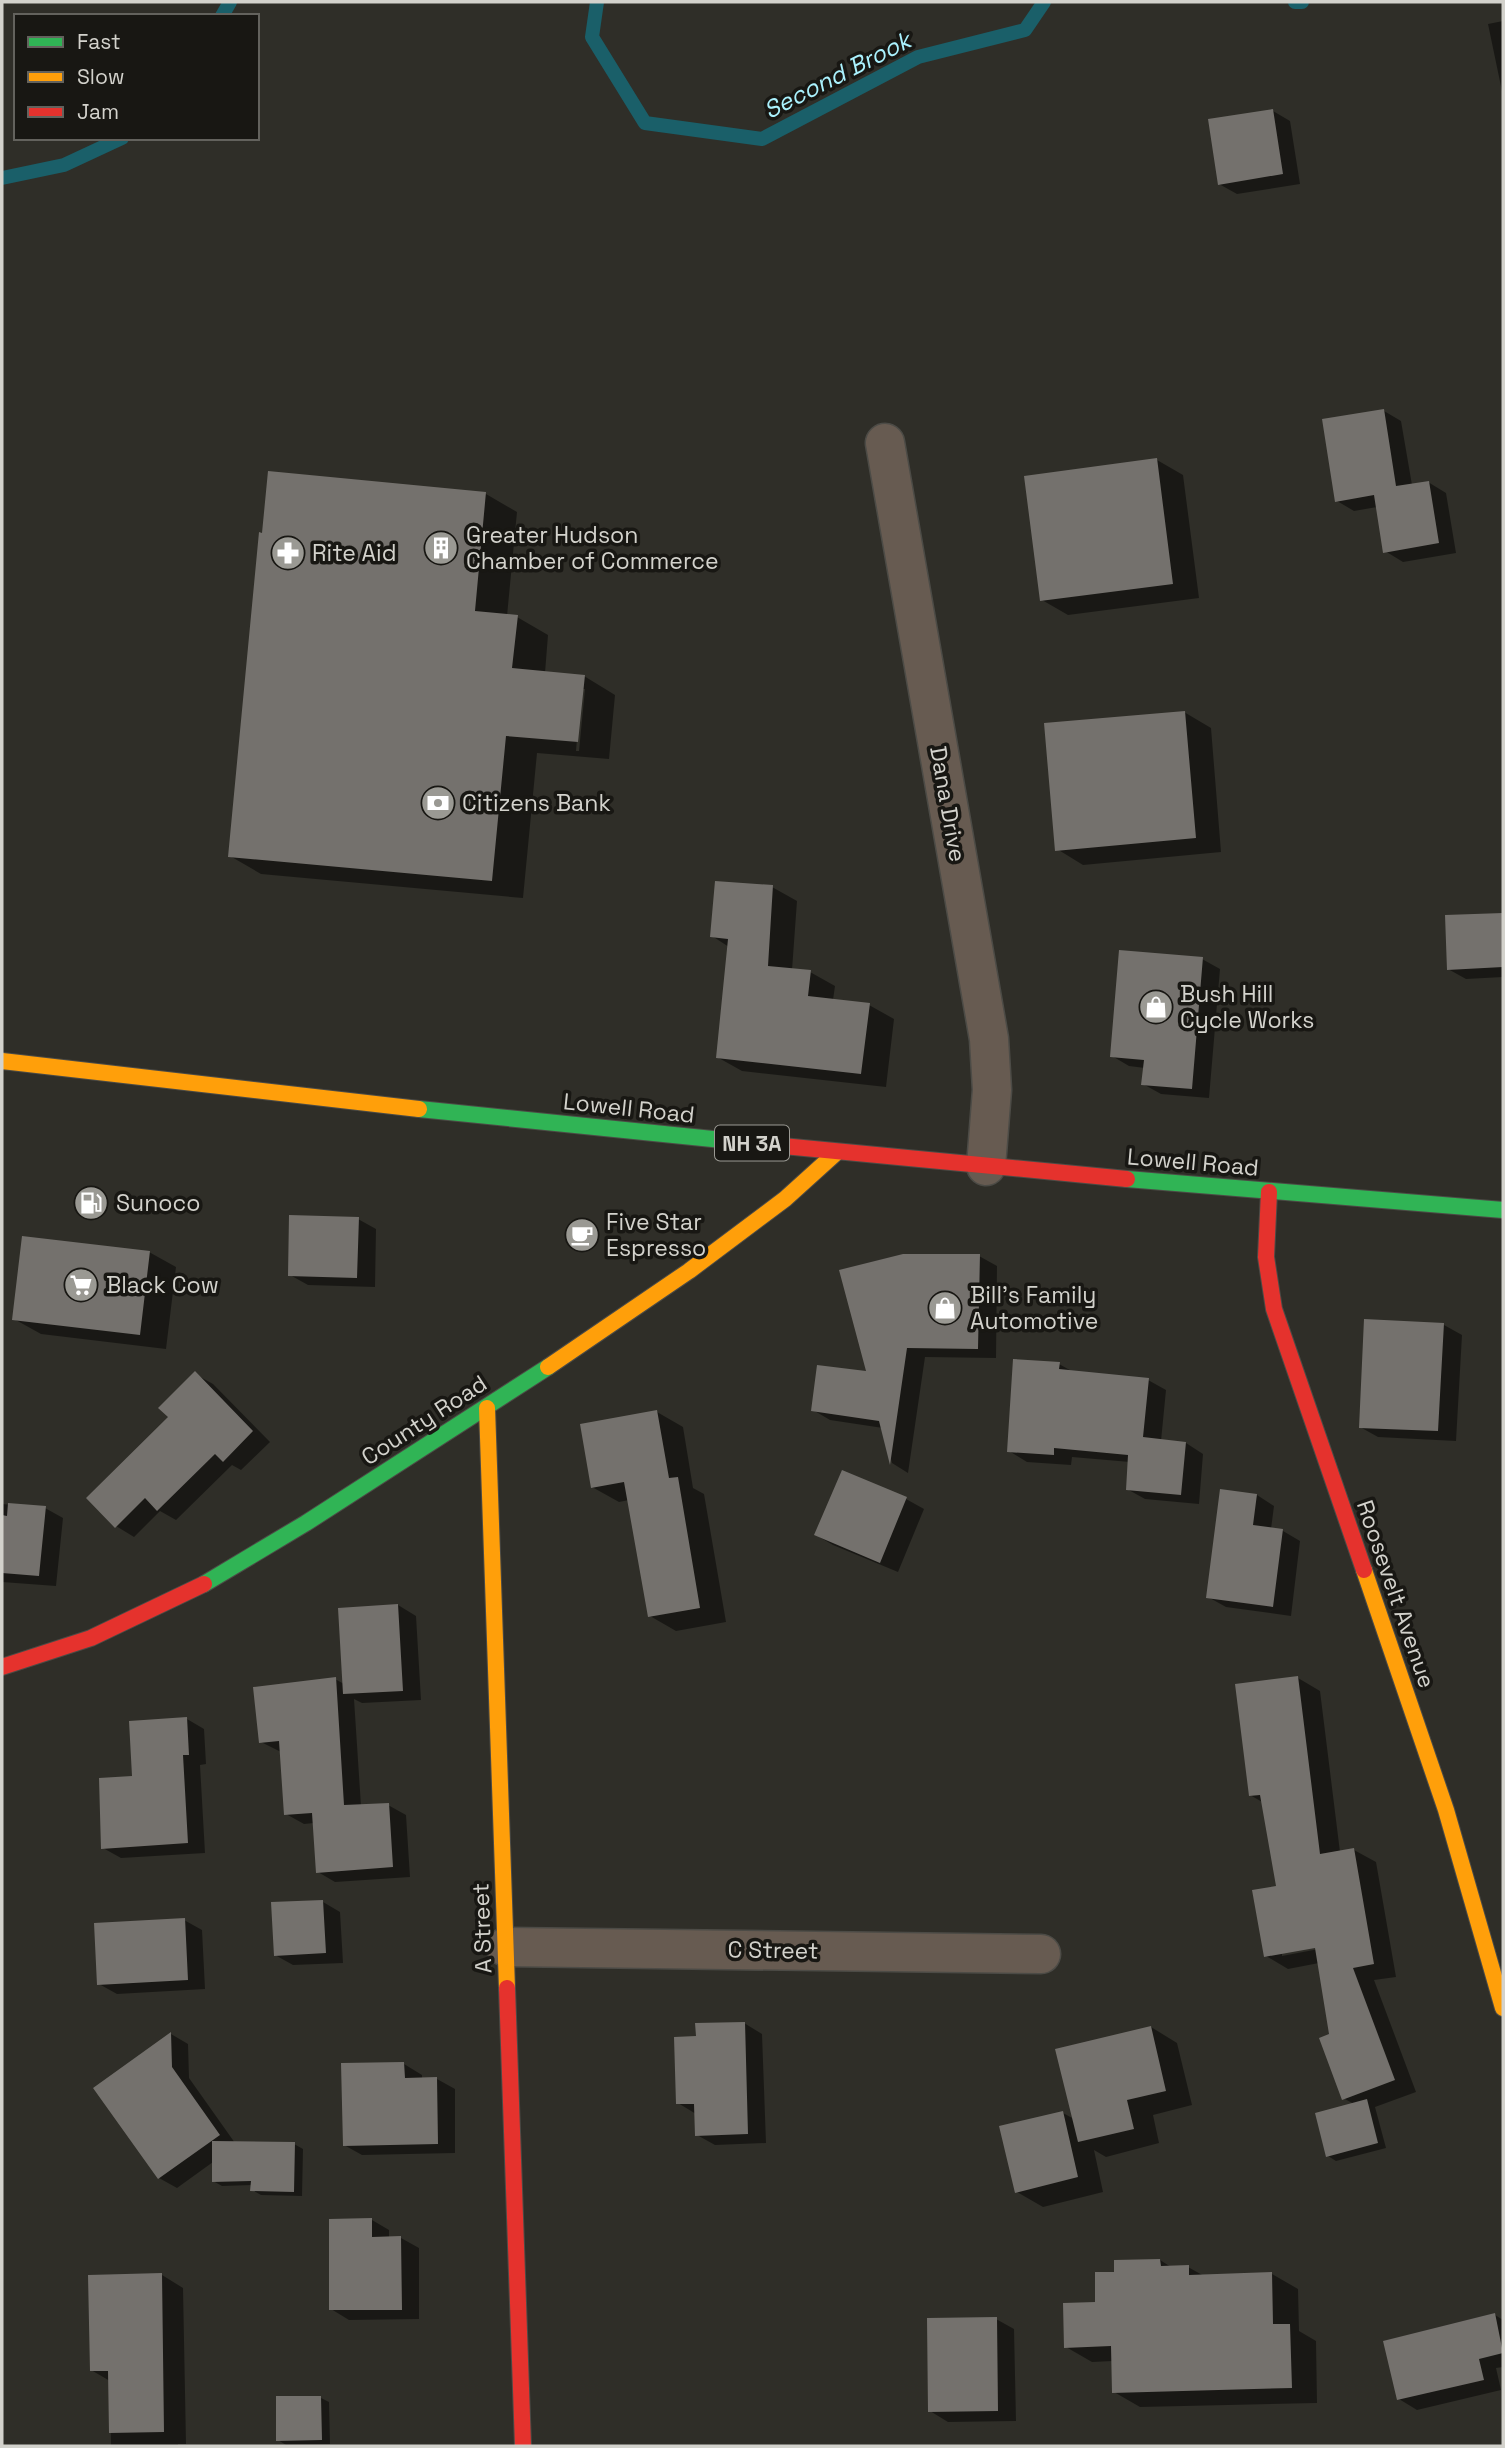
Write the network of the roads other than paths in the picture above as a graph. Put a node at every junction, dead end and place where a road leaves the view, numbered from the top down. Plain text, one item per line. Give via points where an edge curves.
1 (885, 443) dead end
2 (2, 1061) edge
3 (836, 1152) junction
4 (986, 1166) junction
5 (1269, 1192) junction
6 (1503, 1210) edge
7 (487, 1408) junction
8 (2, 1667) edge
9 (506, 1947) junction
10 (1041, 1954) dead end
11 (1503, 2008) edge
12 (523, 2446) edge

1 - 4 street, Dana Drive via 989,1039 992,1090
2 - 3 street, Lowell Road / NH 3A via 485,1118
3 - 4 street, Lowell Road / NH 3A
3 - 7 street, County Road via 785,1199 689,1271
4 - 5 street, Lowell Road / NH 3A
5 - 6 street, Lowell Road / NH 3A
5 - 11 street, Roosevelt Avenue via 1266,1257 1274,1309 1446,1810
7 - 8 street, County Road via 204,1584 91,1638
7 - 9 street, A Street
9 - 10 street, C Street
9 - 12 street, A Street

